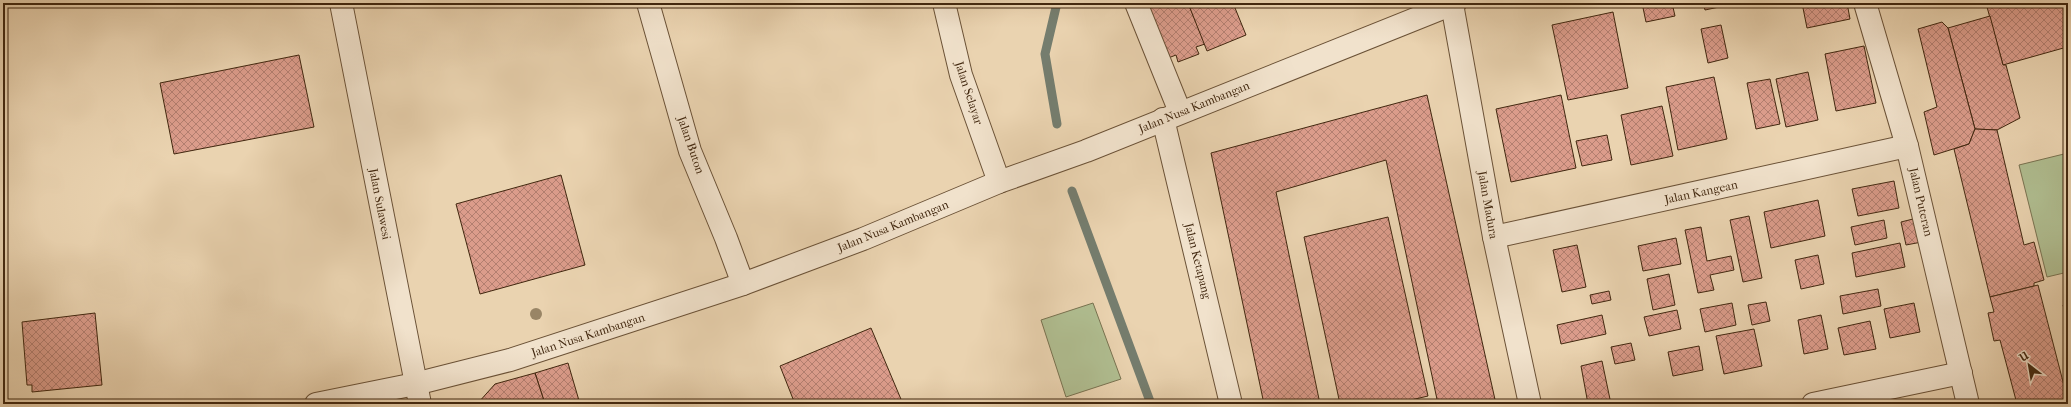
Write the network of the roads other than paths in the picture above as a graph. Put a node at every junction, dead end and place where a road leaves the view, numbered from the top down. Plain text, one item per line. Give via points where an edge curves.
1 (341, 3) edge
2 (648, 3) edge
3 (944, 3) edge
4 (1136, 3) edge
5 (1865, 3) edge
6 (1454, 4) edge
7 (1172, 116) junction
8 (1908, 146) junction
9 (999, 182) junction
10 (1494, 237) junction
11 (743, 284) junction
12 (1961, 373) junction
13 (418, 394) edge
14 (316, 404) edge
15 (1231, 404) edge
16 (1530, 404) edge
17 (1813, 404) edge
18 (1968, 404) edge

1 - 13 street, Jalan Sulawesi
2 - 11 street, Jalan Buton via 690,151
3 - 9 street, Jalan Selayar via 960,75
4 - 7 street, Jalan Ketapang
5 - 8 street, Jalan Puteran
6 - 7 street, Jalan Nusa Kambangan
6 - 10 street, Jalan Madura
7 - 9 street, Jalan Nusa Kambangan
7 - 15 street, Jalan Ketapang
8 - 10 street, Jalan Kangean
8 - 12 street, Jalan Puteran
9 - 11 street, Jalan Nusa Kambangan via 863,239
10 - 16 street, Jalan Madura
11 - 13 street, Jalan Nusa Kambangan via 510,360
12 - 17 street
12 - 18 street, Jalan Puteran
13 - 14 street, Jalan Nusa Kambangan

